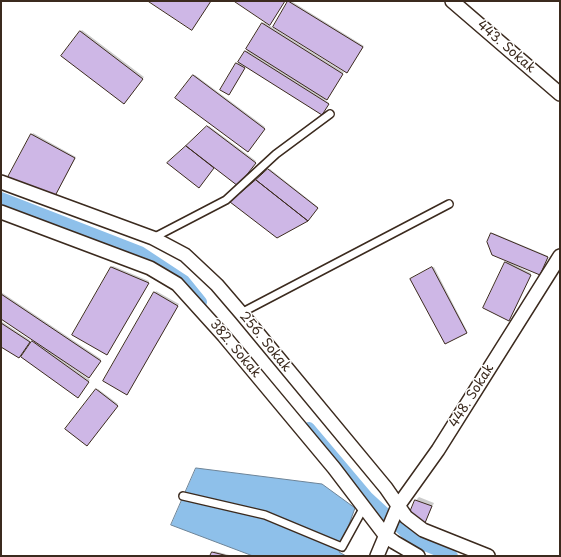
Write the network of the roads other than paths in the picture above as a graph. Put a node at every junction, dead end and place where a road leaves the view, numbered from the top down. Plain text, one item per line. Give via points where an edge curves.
1 (452, 1) edge
2 (560, 94) edge
3 (330, 114) dead end
4 (1, 182) edge
5 (449, 204) dead end
6 (1, 212) edge
7 (153, 238) junction
8 (560, 256) edge
9 (241, 313) junction
10 (183, 496) dead end
11 (364, 507) junction
12 (397, 508) junction
13 (386, 532) junction
14 (377, 556) edge
15 (418, 556) edge
16 (488, 556) edge

1 - 2 street, 443. Sokak
3 - 7 lane via 276,154 226,200
4 - 7 street, 256. Sokak
5 - 9 lane
6 - 11 street, 382. Sokak via 150,268 177,284 224,336
7 - 9 street, 256. Sokak via 185,255 217,285
8 - 12 street, 448. Sokak via 438,450
9 - 12 street, 256. Sokak via 386,488
10 - 11 lane via 265,514 342,547
11 - 13 street, 382. Sokak
12 - 13 street, 448. Sokak
12 - 16 street, 256. Sokak via 423,530
13 - 14 street, 448. Sokak
13 - 15 street, 382. Sokak

